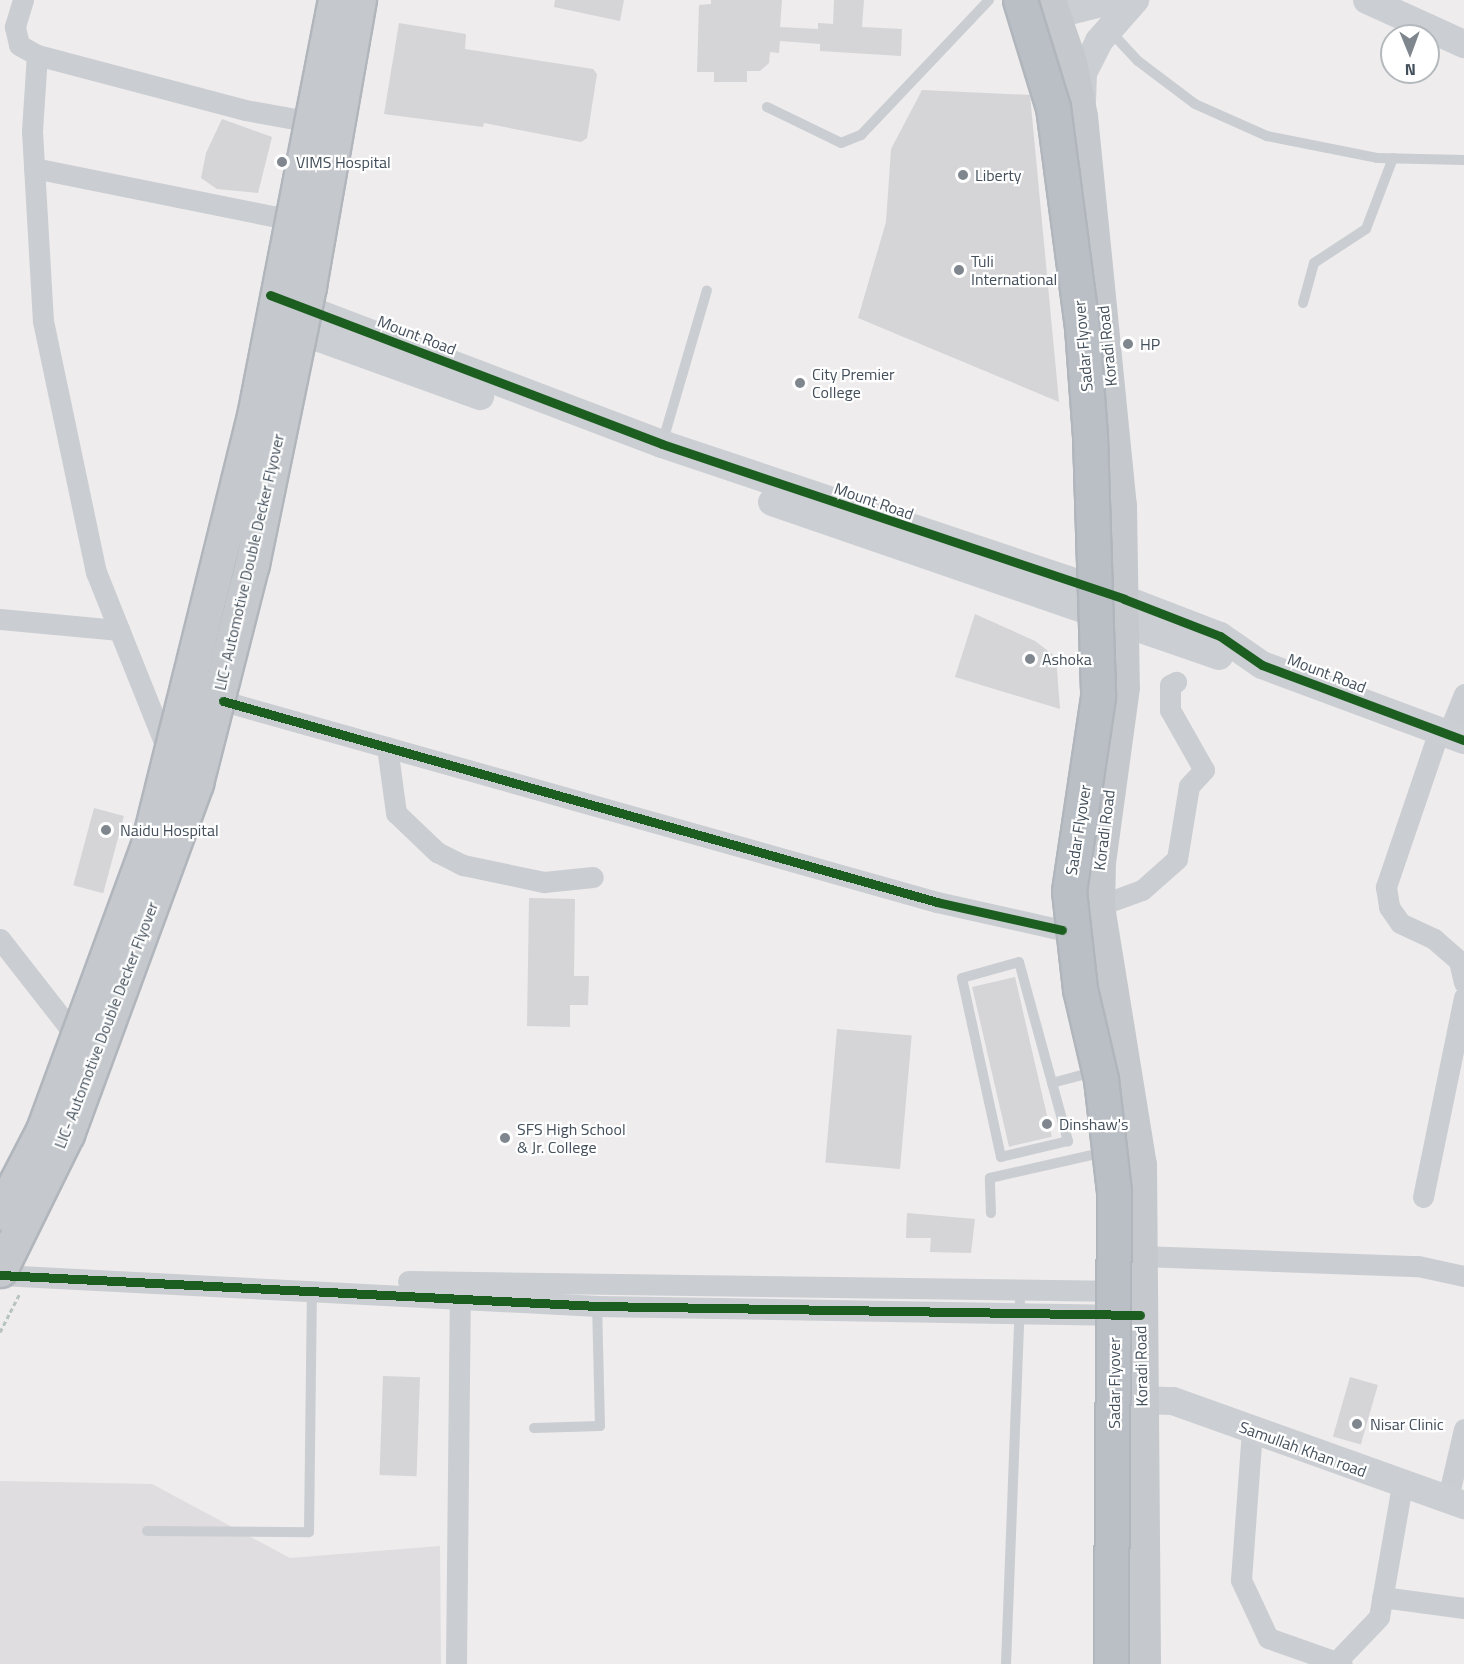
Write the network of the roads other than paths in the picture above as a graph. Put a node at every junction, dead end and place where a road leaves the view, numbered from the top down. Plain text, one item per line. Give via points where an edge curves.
1 (23, 0) edge
2 (324, 0) edge
3 (335, 0) edge
4 (359, 0) edge
5 (369, 0) edge
6 (989, 0) edge
7 (1113, 0) edge
8 (1135, 0) edge
9 (1366, 0) edge
10 (1036, 7) edge
11 (1392, 7) edge
12 (1110, 31) junction
13 (1464, 44) edge
14 (18, 46) edge
15 (767, 107) dead end
16 (1081, 116) junction
17 (307, 121) junction
18 (1393, 159) junction
19 (1464, 160) edge
20 (34, 168) junction
21 (284, 219) junction
22 (707, 290) dead end
23 (1303, 303) dead end
24 (268, 307) junction
25 (308, 322) junction
26 (662, 444) junction
27 (1086, 600) junction
28 (1124, 611) junction
29 (0, 619) edge
30 (119, 630) junction
31 (1176, 682) dead end
32 (1464, 694) edge
33 (223, 701) junction
34 (1450, 735) edge
35 (166, 747) junction
36 (387, 747) junction
37 (593, 877) dead end
38 (1098, 906) junction
39 (1062, 930) junction
40 (0, 939) edge
41 (1464, 982) edge
42 (1464, 998) edge
43 (72, 1031) junction
44 (105, 1054) junction
45 (1089, 1073) junction
46 (1052, 1083) junction
47 (1101, 1153) junction
48 (1423, 1197) dead end
49 (0, 1200) edge
50 (0, 1213) edge
51 (991, 1213) dead end
52 (1141, 1256) junction
53 (5, 1275) edge
54 (1464, 1276) edge
55 (596, 1285) junction
56 (312, 1290) junction
57 (460, 1290) junction
58 (1020, 1292) junction
59 (1102, 1303) junction
60 (1140, 1303) junction
61 (597, 1306) junction
62 (1019, 1316) junction
63 (1141, 1400) junction
64 (534, 1428) dead end
65 (1464, 1429) edge
66 (1252, 1430) junction
67 (1402, 1485) junction
68 (1456, 1503) edge
69 (147, 1531) dead end
70 (1383, 1597) junction
71 (1464, 1608) edge
72 (1339, 1662) edge
73 (456, 1664) edge
74 (1006, 1664) edge
75 (1097, 1664) edge
76 (1111, 1664) edge
77 (1124, 1664) edge
78 (1144, 1664) edge

1 - 14 street via 15,27
2 - 17 main road
3 - 50 main road, LIC- Automotive Double Decker Flyover, bridge via 254,416 148,844 43,1130
4 - 53 main road, LIC- Automotive Double Decker Flyover, bridge via 252,564 196,783 67,1134
5 - 25 main road
6 - 15 lane via 861,135 841,143
7 - 10 main road
8 - 12 main road
9 - 11 main road
10 - 16 main road, Koradi Road
10 - 27 main road via 1033,69 1075,382
10 - 76 highway, Sadar Flyover, bridge via 1082,327 1092,459 1098,697 1069,891 1080,989 1101,1079 1113,1182
10 - 77 highway, Sadar Flyover via 1063,91 1073,151 1097,373 1109,574 1110,690 1082,888 1087,945 1120,1137 1125,1202
11 - 13 main road
12 - 16 main road via 1099,41 1083,73
12 - 18 lane via 1138,61 1195,104 1267,136
14 - 17 street via 245,110
14 - 20 street
16 - 28 main road, Koradi Road via 1113,407
17 - 21 main road
18 - 19 lane
18 - 23 lane via 1366,229 1314,263
20 - 21 street
20 - 30 street via 43,321 96,572
21 - 24 main road
22 - 26 lane
24 - 25 main road, Mount Road
24 - 35 main road via 219,545
25 - 26 main road, Mount Road
25 - 27 main road via 903,550
25 - 33 main road via 263,552
26 - 27 main road, Mount Road
27 - 28 main road, Mount Road
27 - 39 main road via 1080,735 1062,853
28 - 34 main road, Mount Road via 1220,636 1262,665
28 - 38 main road, Koradi Road via 1123,687 1099,862
29 - 30 street
30 - 35 street
31 - 38 street via 1170,685 1170,710 1204,770 1189,786 1177,859 1142,890
32 - 34 street
33 - 36 street
33 - 44 main road via 177,863
34 - 41 street via 1386,887 1389,907 1400,923 1434,939 1459,961
35 - 43 main road via 139,846
36 - 37 street via 396,813 436,852 463,865 544,882
36 - 39 street via 937,902
38 - 52 main road, Koradi Road via 1137,1127
39 - 45 main road
40 - 43 street
42 - 48 street
43 - 44 street
43 - 49 main road via 36,1131
44 - 53 main road via 69,1148
45 - 46 lane
45 - 47 main road
46 - 46 lane via 1019,962 962,978 1001,1157 1068,1141
47 - 51 lane via 990,1178
47 - 59 main road
52 - 54 street via 1418,1266
52 - 60 main road, Koradi Road
53 - 56 street
53 - 57 street
55 - 57 street
55 - 58 street
55 - 61 lane
56 - 57 street
56 - 69 lane via 309,1532
57 - 61 street
57 - 73 street
58 - 59 street
58 - 62 lane
59 - 60 street
59 - 62 street
59 - 75 main road
60 - 63 main road, Koradi Road
61 - 62 street
61 - 64 lane via 600,1426
62 - 74 lane
63 - 66 main road, Samullah Khan road via 1173,1401
63 - 78 main road, Koradi Road
65 - 68 street
66 - 67 main road, Samullah Khan road
66 - 72 street via 1241,1580 1268,1638
67 - 68 main road, Samullah Khan road
67 - 70 street
70 - 71 street
70 - 72 street via 1379,1617

